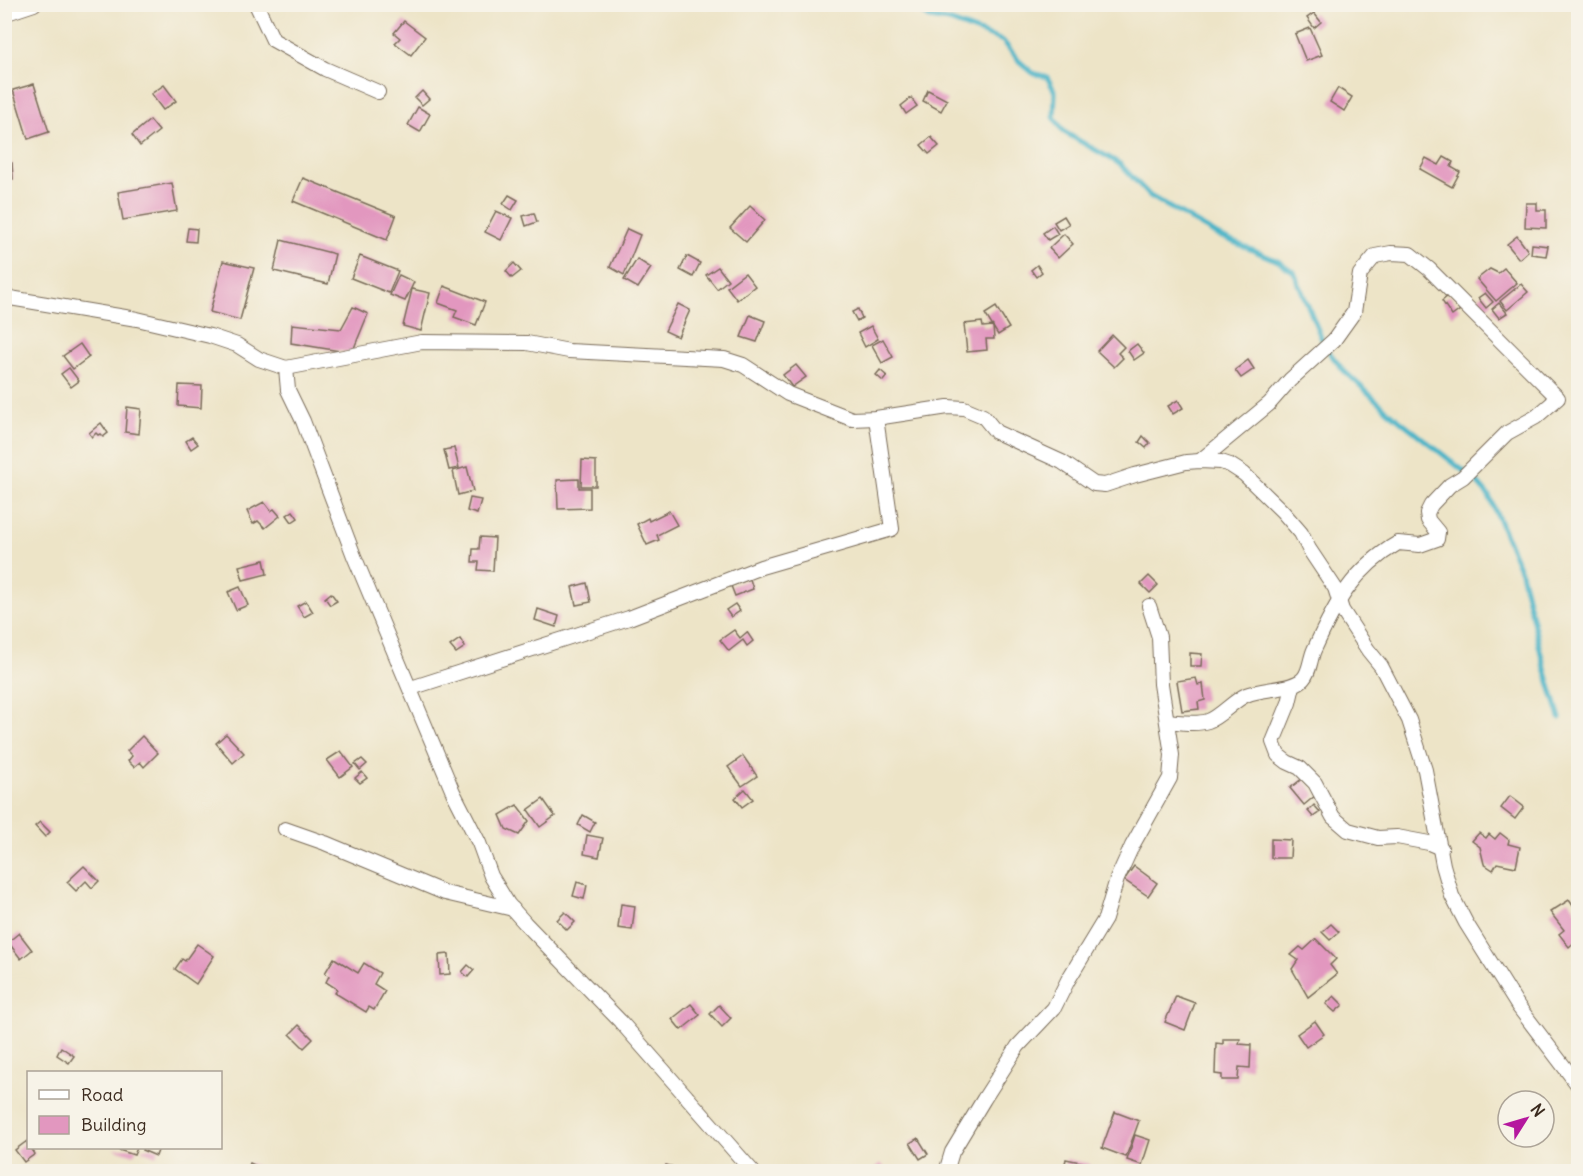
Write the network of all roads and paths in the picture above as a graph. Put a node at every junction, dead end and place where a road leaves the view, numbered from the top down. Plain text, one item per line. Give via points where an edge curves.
1 (34, 4) edge
2 (256, 4) edge
3 (4, 14) edge
4 (378, 92) dead end
5 (4, 297) edge
6 (286, 368) junction
7 (876, 418) junction
8 (1200, 461) junction
9 (1339, 599) junction
10 (1149, 606) dead end
11 (1293, 686) junction
12 (411, 688) junction
13 (1167, 721) junction
14 (285, 829) dead end
15 (1441, 848) junction
16 (513, 909) junction
17 (1578, 1085) edge
18 (753, 1172) edge
19 (946, 1172) edge

1 - 3 street
2 - 4 street via 273,40
5 - 6 street via 137,319 210,336
6 - 7 street via 422,342 527,343 569,351 702,357 743,365 788,394 852,419
6 - 12 street via 288,390
7 - 8 street via 964,408 983,416 996,432 1062,462 1094,484 1105,485
7 - 12 street via 891,529 761,567 629,618
8 - 9 street via 1221,462 1238,470 1282,511 1301,533
8 - 9 street via 1269,404 1334,340 1354,312 1360,273 1375,256 1410,255 1430,269 1558,398 1536,417 1507,433 1431,505 1428,520 1438,532 1437,540 1420,545 1398,543 1385,550 1359,573
9 - 11 street via 1304,679
9 - 15 street via 1409,720 1425,770
10 - 13 street via 1159,637
11 - 13 street via 1265,688 1245,696 1209,721
11 - 15 street via 1273,742 1278,755 1315,783 1333,817 1348,830
12 - 16 street via 491,876
13 - 19 street via 1172,755 1170,778 1132,846 1105,919 1054,1008 1018,1046 984,1098 952,1152
14 - 16 street via 445,893
15 - 17 street via 1452,896 1466,922 1518,1006
16 - 18 street via 620,1021

